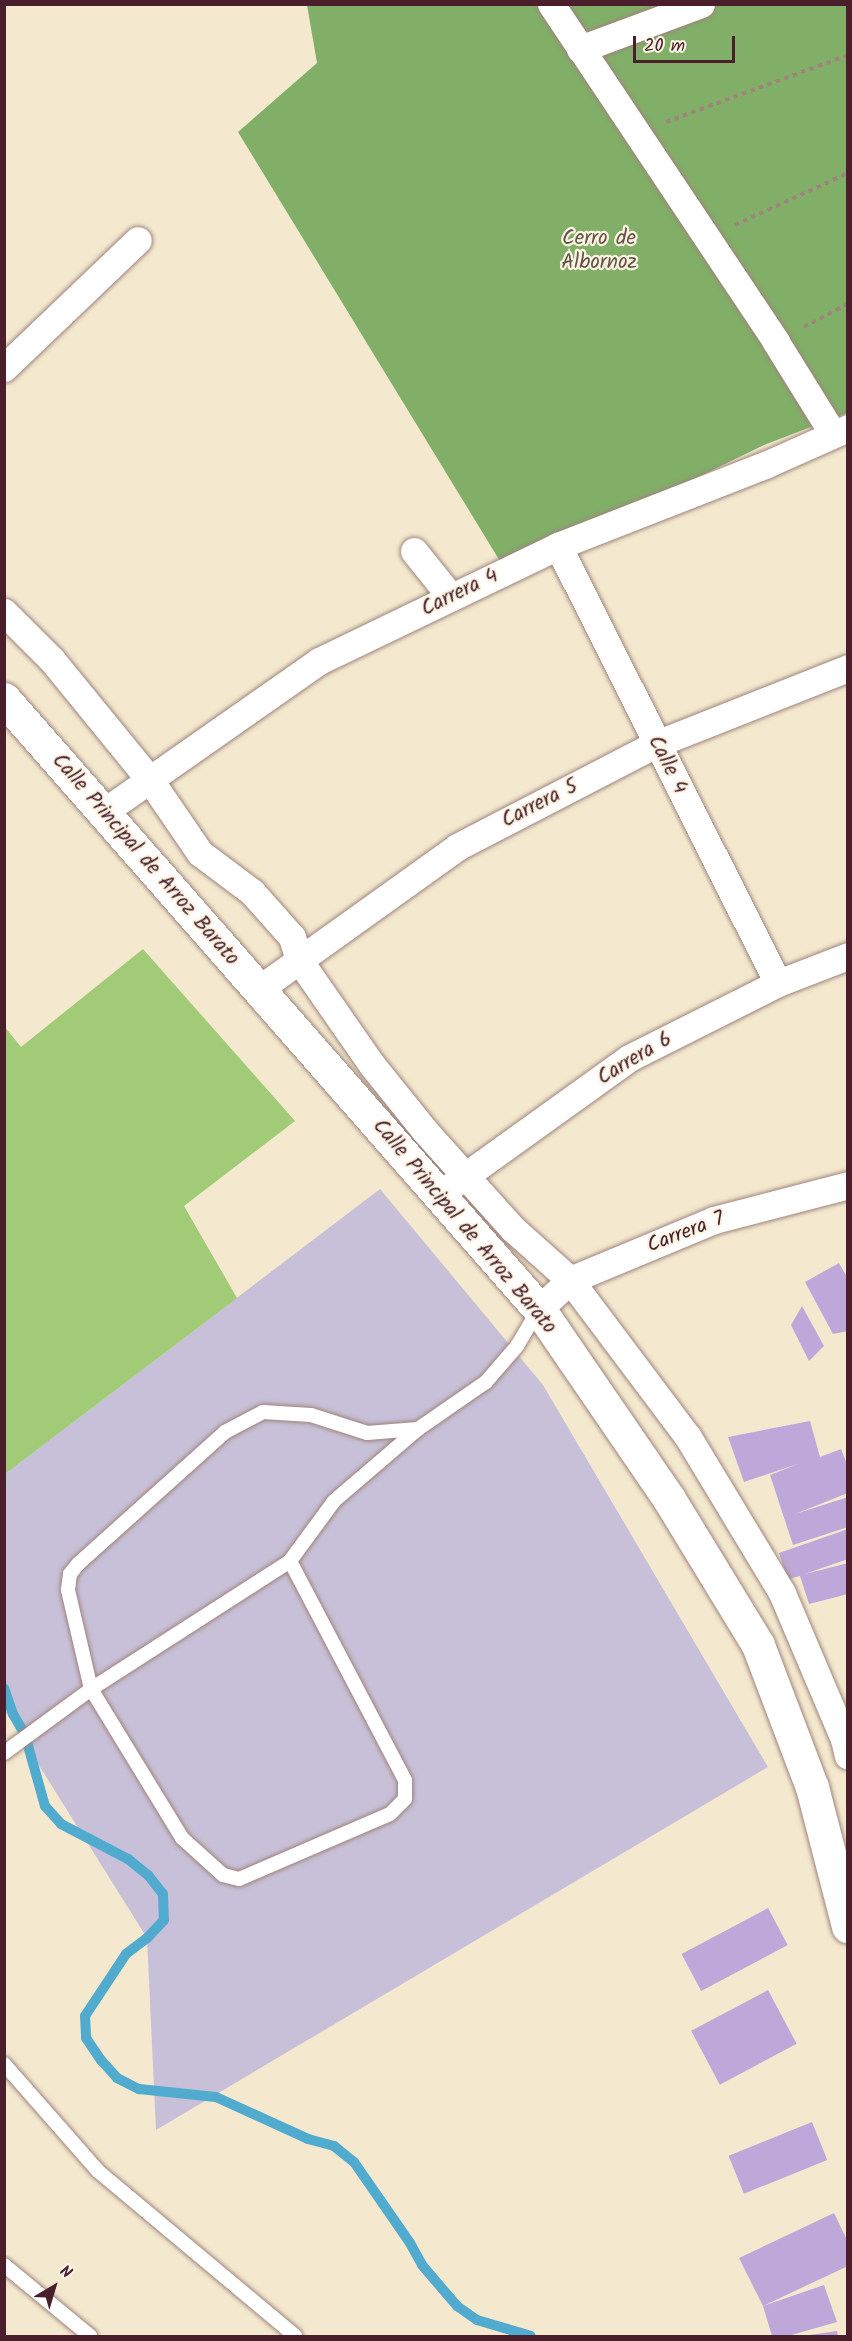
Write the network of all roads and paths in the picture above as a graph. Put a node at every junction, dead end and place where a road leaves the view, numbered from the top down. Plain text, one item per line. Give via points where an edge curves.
1 (551, 4) edge
2 (700, 4) edge
3 (580, 49) junction
4 (848, 55) edge
5 (637, 133) junction
6 (848, 173) edge
7 (707, 238) junction
8 (138, 240) dead end
9 (848, 304) edge
10 (776, 342) junction
11 (4, 368) edge
12 (840, 431) edge
13 (558, 546) junction
14 (414, 551) dead end
15 (451, 597) junction
16 (4, 612) edge
17 (848, 668) edge
18 (4, 699) edge
19 (656, 744) junction
20 (150, 780) junction
21 (102, 813) junction
22 (848, 956) edge
23 (299, 960) junction
24 (778, 983) junction
25 (259, 989) junction
26 (453, 1185) junction
27 (848, 1185) edge
28 (570, 1280) junction
29 (539, 1309) junction
30 (418, 1429) junction
31 (290, 1561) junction
32 (91, 1689) junction
33 (8, 1750) edge
34 (848, 1756) edge
35 (847, 1921) edge
36 (4, 2064) edge
37 (4, 2265) edge
38 (90, 2337) edge
39 (295, 2337) edge

1 - 3 street
2 - 3 street
3 - 5 street
4 - 5 path
5 - 7 street
6 - 7 path
7 - 10 street
8 - 11 street
9 - 10 path
10 - 12 street
12 - 13 street, Carrera 4 via 765,465
13 - 15 street, Carrera 4
13 - 19 street, Calle 4
14 - 15 street
15 - 20 street, Carrera 4 via 319,661
16 - 20 street via 52,660
17 - 19 street, Carrera 5
18 - 21 street, Calle Principal de Arroz Barato
19 - 23 street, Carrera 5 via 456,847
19 - 24 street, Calle 4
20 - 21 street, Carrera 4
20 - 23 street via 200,853 252,892 292,937
21 - 25 street, Calle Principal de Arroz Barato
22 - 24 street, Carrera 6
23 - 25 street, Carrera 5
23 - 26 street via 372,1065 425,1131
24 - 26 street, Carrera 6 via 629,1058
25 - 26 street, Calle Principal de Arroz Barato
26 - 28 street via 513,1229
26 - 29 street, Calle Principal de Arroz Barato
27 - 28 street, Carrera 7 via 714,1220
28 - 29 street, Carrera 7
28 - 34 street via 688,1437 782,1593
29 - 30 lane via 516,1346 486,1382
29 - 35 street, Calle Principal de Arroz Barato via 669,1499 758,1645 812,1787
30 - 31 lane via 334,1501
30 - 32 lane via 367,1433 311,1415 263,1412 225,1432 70,1574 68,1590
31 - 32 lane
31 - 32 lane via 405,1780 405,1799 390,1814 239,1879 223,1875 182,1838
32 - 33 lane
36 - 39 lane via 98,2171
37 - 38 lane

